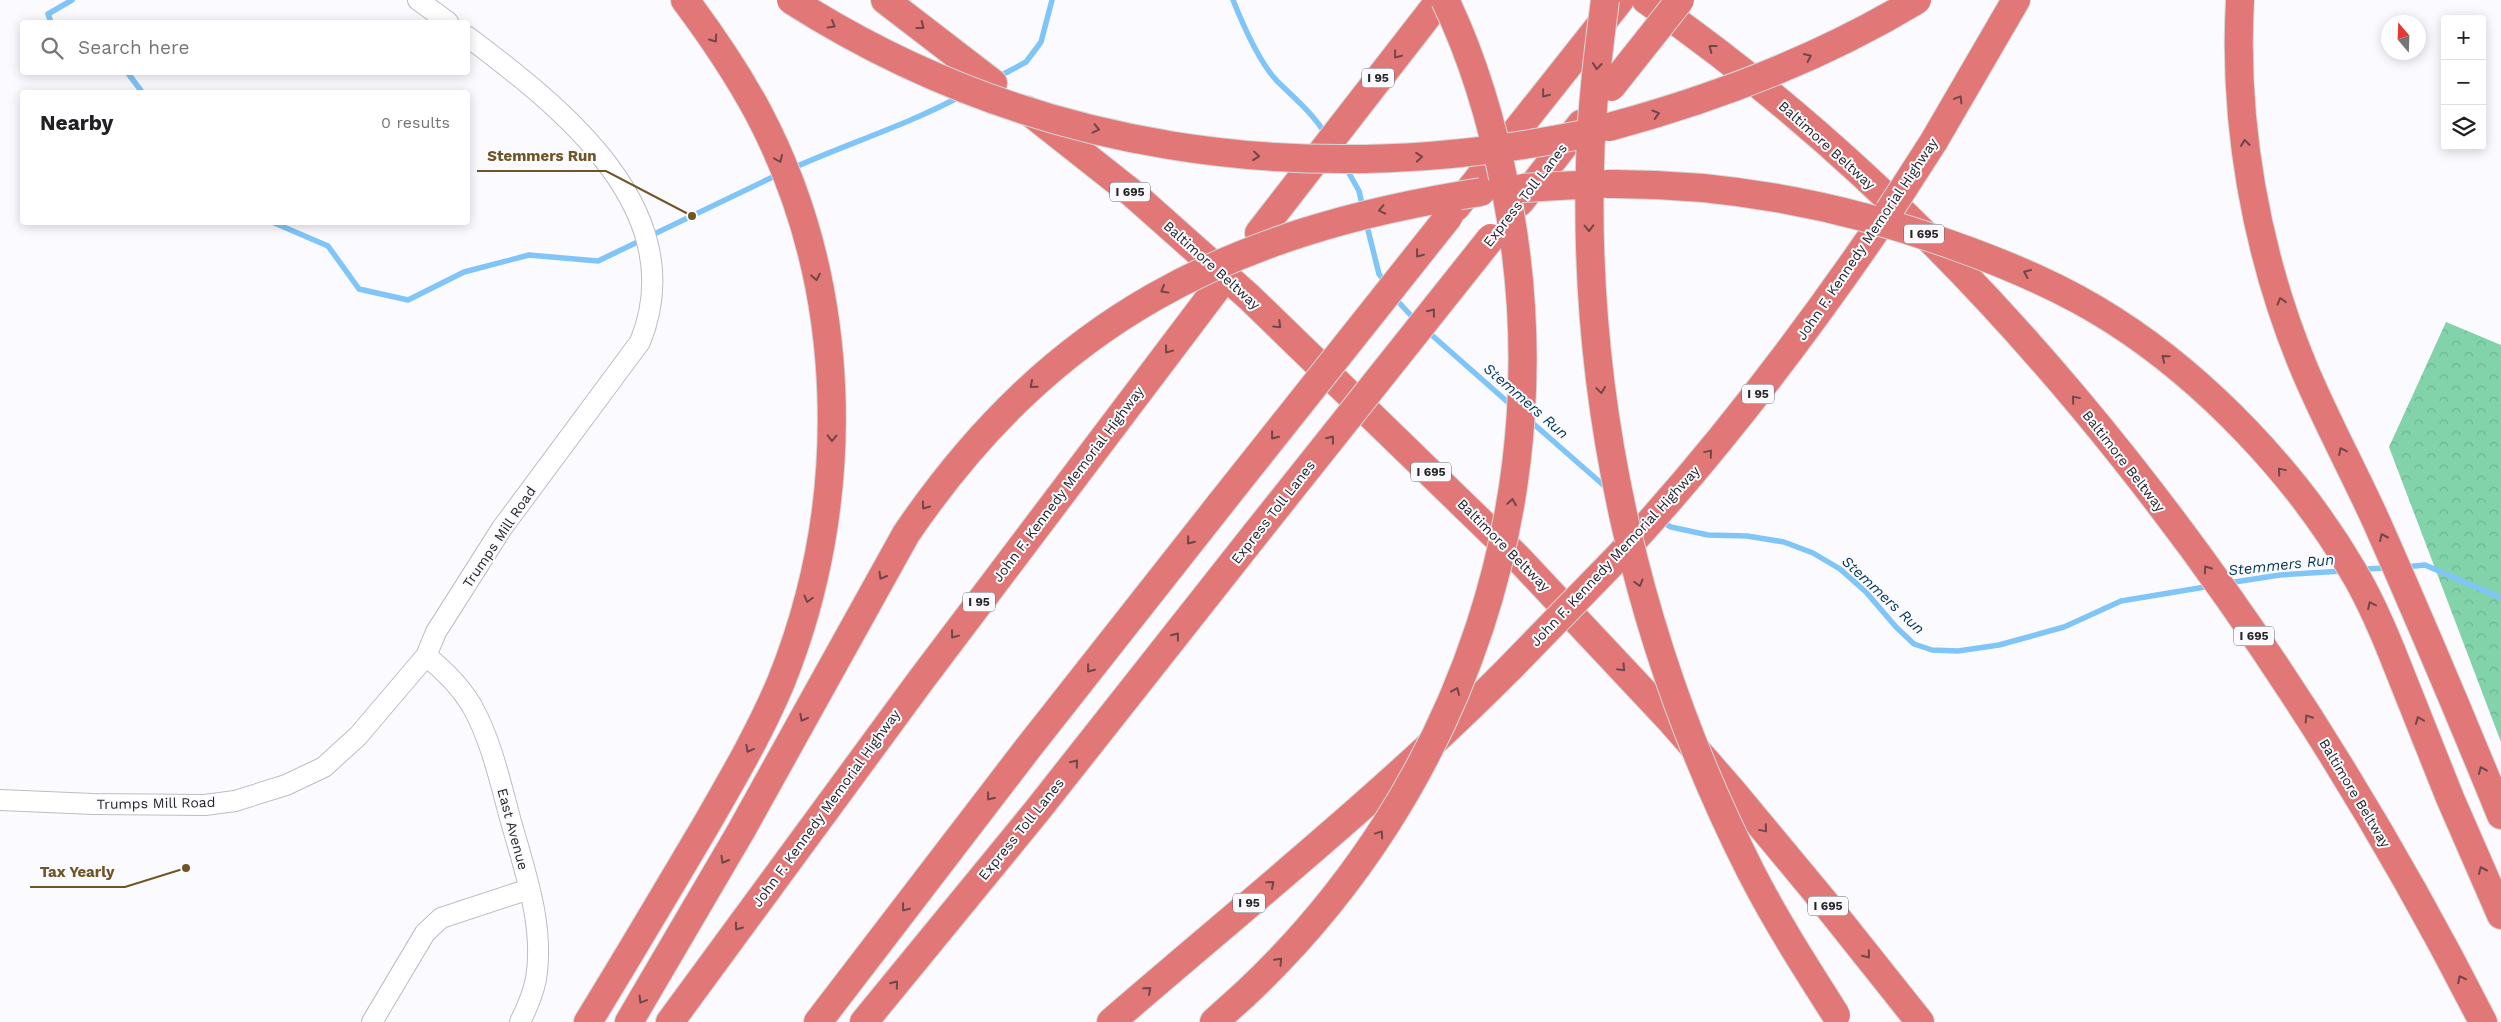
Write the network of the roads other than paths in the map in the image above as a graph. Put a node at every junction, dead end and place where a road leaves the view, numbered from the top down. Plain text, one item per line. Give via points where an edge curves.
1 (418, 0) edge
2 (685, 0) edge
3 (791, 0) edge
4 (885, 0) edge
5 (1440, 0) edge
6 (1445, 0) edge
7 (1605, 0) edge
8 (1620, 0) edge
9 (1646, 0) edge
10 (1680, 0) edge
11 (1917, 0) edge
12 (2016, 0) edge
13 (2240, 0) edge
14 (445, 20) edge
15 (470, 39) edge
16 (993, 83) dead end
17 (1014, 100) dead end
18 (426, 656) junction
19 (0, 800) edge
20 (2501, 815) edge
21 (529, 889) junction
22 (2501, 915) edge
23 (1838, 1018) edge
24 (372, 1022) edge
25 (520, 1022) edge
26 (588, 1022) edge
27 (629, 1022) edge
28 (670, 1022) edge
29 (818, 1022) edge
30 (864, 1022) edge
31 (1111, 1022) edge
32 (1214, 1022) edge
33 (1920, 1022) edge
34 (2483, 1022) edge

1 - 14 street
2 -> 26 highway via 722,51 759,115 786,174 805,230 827,339 832,416 830,467 820,549 803,618 780,683 753,741
3 -> 11 highway, bridge via 875,49 948,84 1056,120 1184,148 1324,160 1386,160 1466,153 1609,127 1678,108 1765,76 1852,36
4 -> 16 highway
5 -> 28 highway, John F. Kennedy Memorial Highway / I 95, bridge via 1141,386
32 -> 6 highway, bridge via 1274,967 1321,914 1363,860 1401,802 1474,649 1506,534 1522,407 1523,345 1518,273 1510,209 1494,137 1471,63
7 -> 23 highway, bridge via 1590,163 1590,260 1600,390 1622,516 1656,641 1704,768 1764,895
8 -> 29 highway, bridge via 1028,748
34 -> 9 highway, Baltimore Beltway / I 695 via 2416,896 2324,740 2206,567 2101,430 1988,300 1872,185 1765,89
30 -> 10 highway, Express Toll Lanes, bridge via 1036,812
31 -> 12 highway, John F. Kennedy Memorial Highway / I 95, bridge via 1463,715 1650,523 1769,380 1858,258 1934,141
20 -> 13 highway via 2288,326 2266,248 2250,173 2239,50
15 - 18 street, Trumps Mill Road via 540,93 576,127 621,181 649,253 652,301 648,324 640,342 502,528 436,632
17 -> 33 highway, Baltimore Beltway / I 695 via 1132,193 1249,297 1518,558 1696,750
18 - 19 street, Trumps Mill Road via 339,755 324,767 286,785 235,801 205,805
18 - 21 street, East Avenue via 459,687 484,732
21 - 24 street via 441,918 425,933
21 - 25 street, East Avenue via 534,912 536,979
22 -> 27 highway, bridge via 2391,650 2352,569 2328,532 2281,471 2223,409 2192,380 2115,321 2010,265 1892,224 1768,196 1668,185 1548,186 1482,192 1410,204 1315,228 1221,261 1145,301 1056,364 975,443 906,534 741,831

